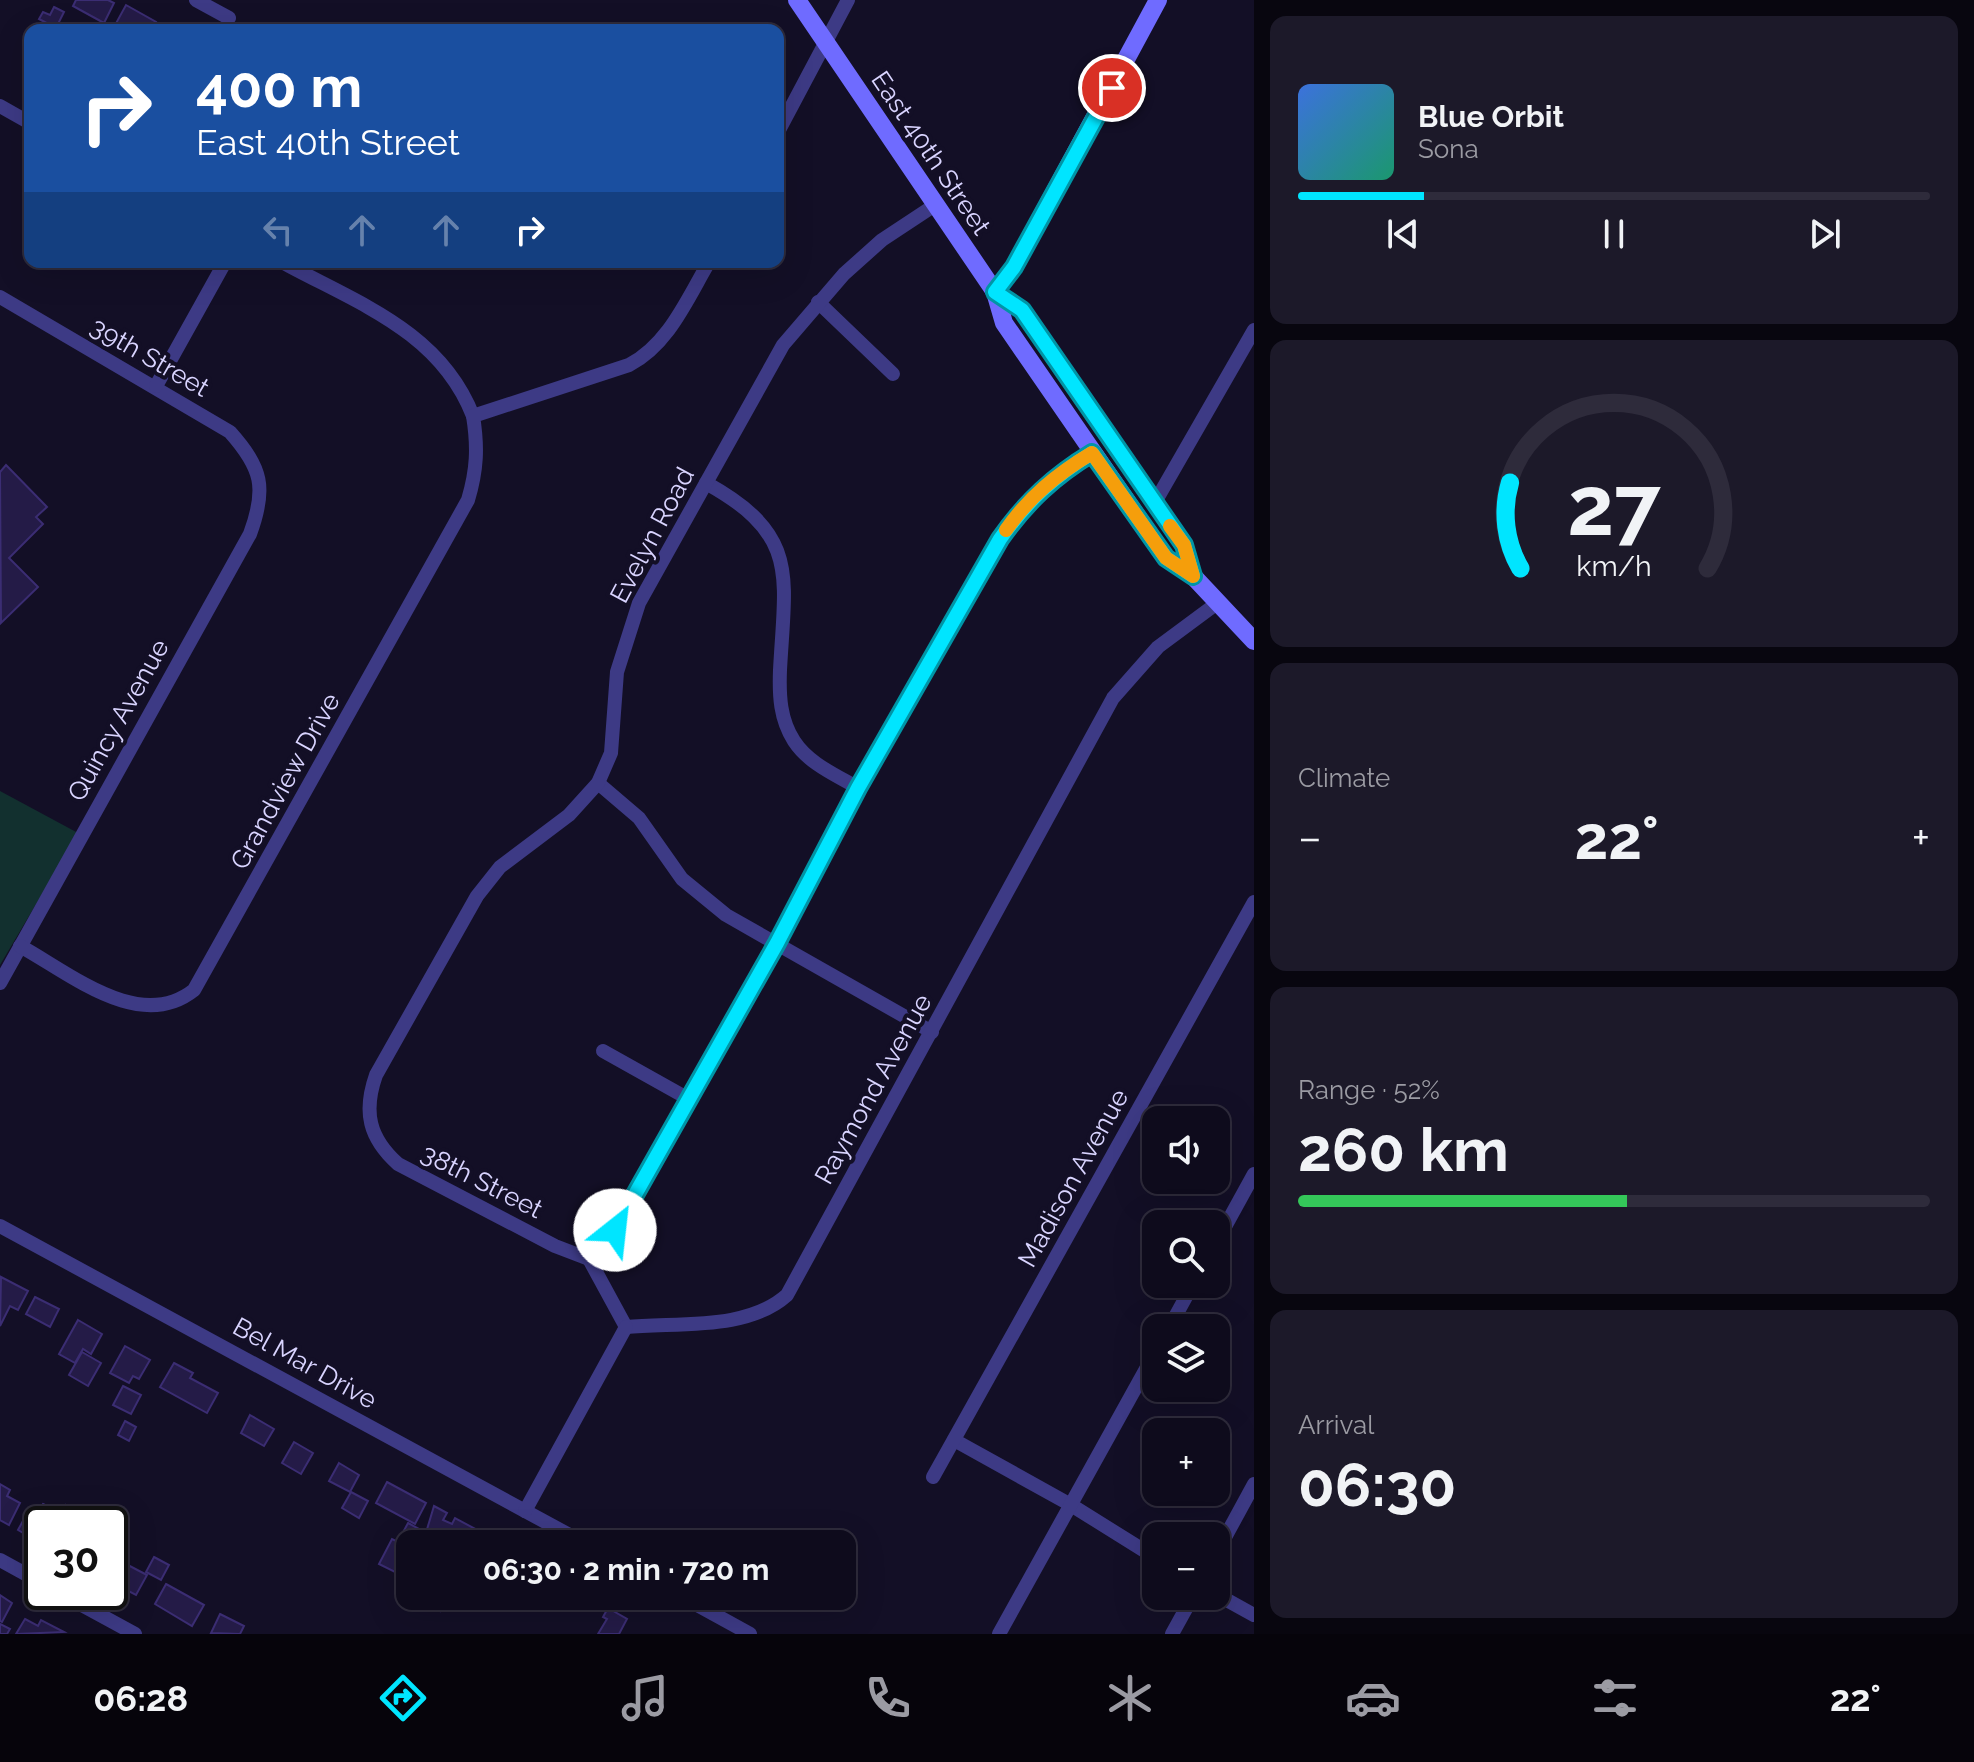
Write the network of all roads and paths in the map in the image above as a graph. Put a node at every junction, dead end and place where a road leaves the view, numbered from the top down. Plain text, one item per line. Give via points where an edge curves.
1 (196, 0) edge
2 (797, 0) edge
3 (848, 0) edge
4 (1158, 0) edge
5 (229, 18) dead end
6 (825, 44) junction
7 (0, 106) edge
8 (24, 120) edge
9 (784, 121) edge
10 (935, 205) junction
11 (222, 268) edge
12 (293, 268) edge
13 (705, 268) edge
14 (995, 292) junction
15 (0, 297) edge
16 (818, 302) junction
17 (1254, 330) edge
18 (893, 374) dead end
19 (156, 386) junction
20 (473, 416) junction
21 (1092, 453) junction
22 (259, 475) joint
23 (706, 483) junction
24 (1154, 504) junction
25 (1193, 576) junction
26 (1216, 604) junction
27 (1254, 641) edge
28 (598, 783) junction
29 (858, 788) junction
30 (1254, 902) edge
31 (777, 943) junction
32 (20, 946) junction
33 (0, 983) edge
34 (932, 1032) junction
35 (603, 1051) dead end
36 (687, 1098) junction
37 (369, 1125) joint
38 (1254, 1174) edge
39 (1230, 1218) edge
40 (0, 1226) edge
41 (589, 1259) junction
42 (626, 1327) junction
43 (1142, 1376) edge
44 (954, 1440) junction
45 (933, 1477) dead end
46 (1254, 1484) edge
47 (1071, 1505) junction
48 (525, 1511) junction
49 (1230, 1528) edge
50 (560, 1530) edge
51 (1142, 1549) edge
52 (0, 1560) edge
53 (24, 1573) edge
54 (1230, 1602) edge
55 (91, 1610) edge
56 (706, 1610) edge
57 (1185, 1610) edge
58 (1254, 1615) edge
59 (109, 1620) junction
60 (102, 1634) edge
61 (135, 1634) edge
62 (750, 1634) edge
63 (999, 1634) edge
64 (1172, 1634) edge

1 - 5 street
2 - 6 main road, East 40th Street
3 - 6 street
4 - 14 main road via 1014,267
6 - 9 street
6 - 10 main road, East 40th Street
7 - 8 street
10 - 14 main road, East 40th Street
10 - 16 street, Evelyn Road via 882,240
11 - 19 street
12 - 20 street, Grandview Drive via 421,341 450,371
13 - 20 street via 650,354
14 - 21 main road, East 40th Street via 1004,323
14 - 24 main road, East 40th Street via 1022,310
15 - 19 street, 39th Street
16 - 18 street
16 - 23 street, Evelyn Road via 783,345
17 - 24 street
19 - 22 street, 39th Street via 230,432
20 - 32 street, Grandview Drive via 478,447 468,500 194,990 168,1006 126,1004
21 - 25 main road, East 40th Street via 1166,558
21 - 29 street via 1048,482 1000,539
22 - 32 street, Quincy Avenue via 261,495 250,534
23 - 28 street, Evelyn Road via 639,603 617,672 611,753
23 - 29 street via 755,514 780,554 784,586 779,691 787,728 806,755
24 - 25 main road, East 40th Street via 1184,545
25 - 26 main road, East 40th Street
26 - 27 main road, East 40th Street
26 - 34 street, Raymond Avenue via 1158,647 1113,698
28 - 31 street via 639,818 669,863 701,896
28 - 37 street, Evelyn Road via 569,815 500,867 477,896 376,1075 367,1108
29 - 31 street
30 - 44 street, Madison Avenue
31 - 34 street
31 - 36 street
32 - 33 street, Quincy Avenue
34 - 42 street, Raymond Avenue via 787,1295 752,1317
35 - 36 street
36 - 41 street via 615,1230
37 - 41 street, 38th Street via 398,1164
38 - 39 street
40 - 48 street, Bel Mar Drive
41 - 42 street
42 - 48 street
43 - 47 street
44 - 45 street, Madison Avenue
44 - 47 street
46 - 49 street
47 - 51 street
47 - 63 street
48 - 50 street, Bel Mar Drive
52 - 53 street
54 - 58 street
55 - 59 street
56 - 62 street
57 - 64 street
59 - 60 street
59 - 61 street

